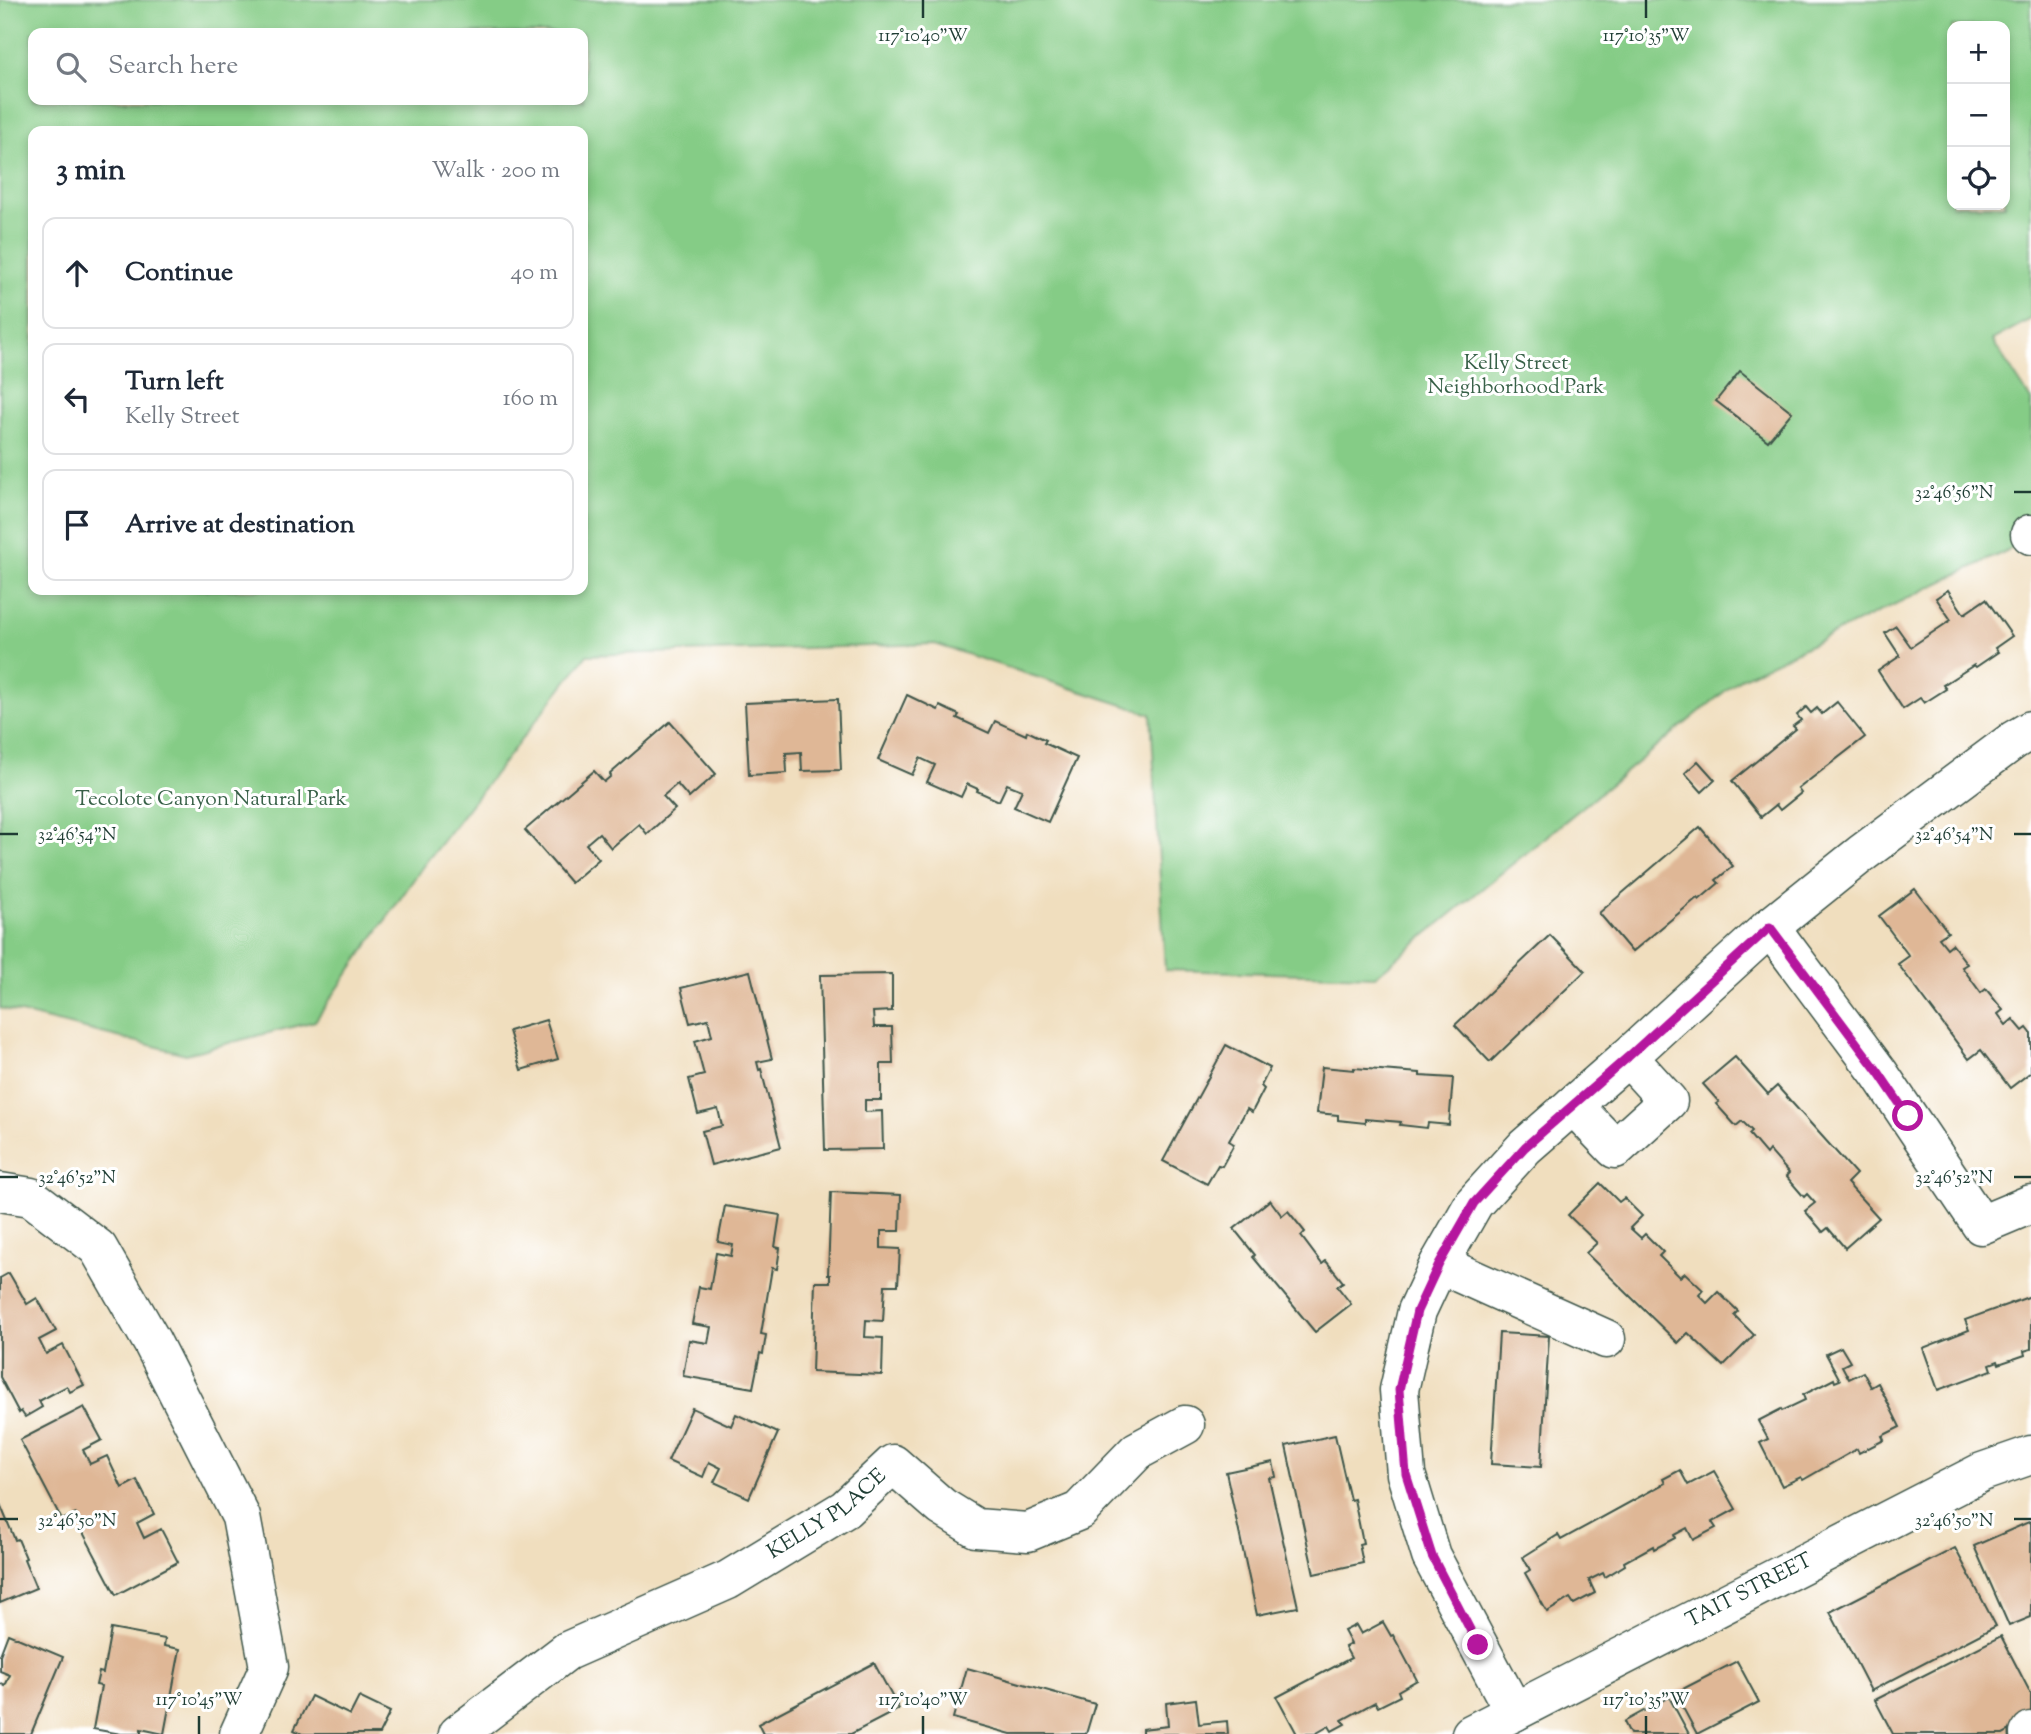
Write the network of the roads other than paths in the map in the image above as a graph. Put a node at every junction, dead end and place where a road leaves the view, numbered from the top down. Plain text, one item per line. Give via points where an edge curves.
1 (2031, 730) edge
2 (1770, 927) junction
3 (1628, 1057) junction
4 (1573, 1105) junction
5 (0, 1192) edge
6 (2031, 1204) edge
7 (1439, 1264) junction
8 (1606, 1339) dead end
9 (1185, 1425) dead end
10 (2031, 1455) edge
11 (1514, 1712) junction
12 (239, 1734) edge
13 (458, 1734) edge
14 (1471, 1734) edge

1 - 2 street
2 - 3 street
2 - 6 street via 1879,1073 1982,1225
3 - 4 street
3 - 4 street via 1668,1101 1615,1149
4 - 7 street via 1525,1147 1474,1203
5 - 12 street via 31,1197 98,1248 152,1342 241,1517 269,1667
7 - 8 street
7 - 11 street via 1417,1311 1399,1390 1406,1474 1432,1556
9 - 13 street, KELLY PLACE via 1137,1451 1079,1511 1028,1531 976,1528 942,1507 893,1464 845,1509 728,1580 567,1650
10 - 11 street, TAIT STREET via 1983,1472
11 - 14 street, TAIT STREET

